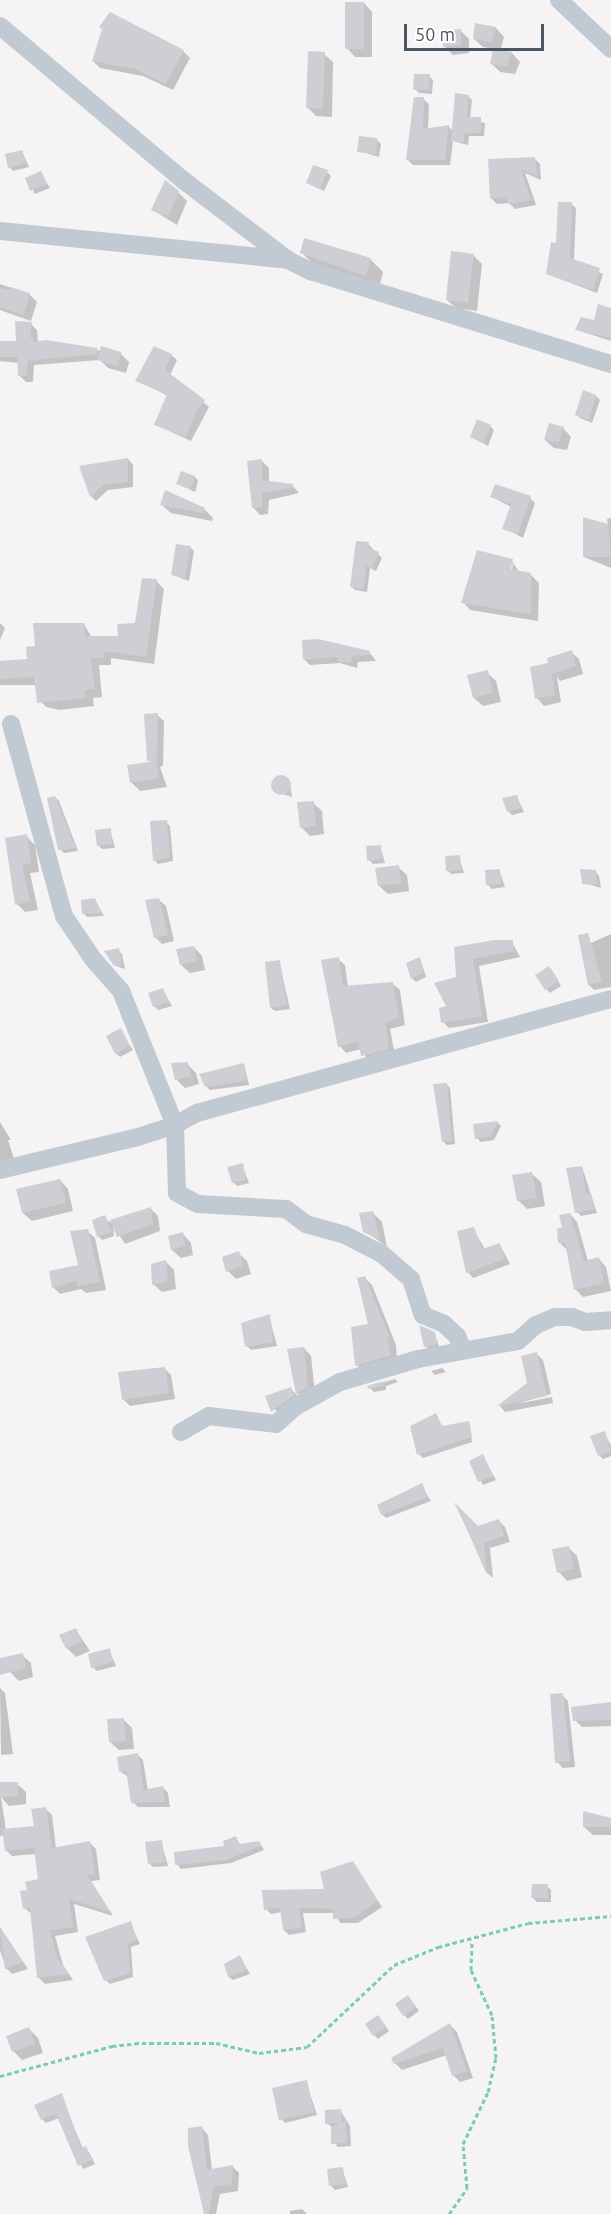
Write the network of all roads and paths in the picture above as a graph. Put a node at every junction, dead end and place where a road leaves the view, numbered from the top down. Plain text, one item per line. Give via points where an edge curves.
1 (559, 0) edge
2 (0, 26) edge
3 (611, 49) edge
4 (0, 231) edge
5 (288, 260) junction
6 (611, 364) edge
7 (11, 724) dead end
8 (611, 999) edge
9 (175, 1125) junction
10 (0, 1170) edge
11 (611, 1320) edge
12 (463, 1350) junction
13 (181, 1432) dead end
14 (611, 1916) edge
15 (472, 1941) junction
16 (0, 2076) edge
17 (449, 2214) edge

1 - 3 street
2 - 5 street via 183,180
4 - 5 street
5 - 6 street
7 - 9 street via 64,916 121,991
8 - 9 street via 196,1113
9 - 10 street
9 - 12 street via 177,1193 198,1204 286,1209 306,1224 345,1235 382,1254 411,1279 423,1315 444,1324 457,1336
11 - 12 street via 585,1322 555,1317 537,1325 518,1341
12 - 13 street via 340,1382 295,1407 276,1424 209,1416
14 - 15 path via 528,1923
15 - 16 path via 438,1947 385,1970 332,2028 307,2047 259,2053 216,2043 122,2045
15 - 17 path via 471,1970 492,2014 496,2058 488,2092 463,2144 467,2188

